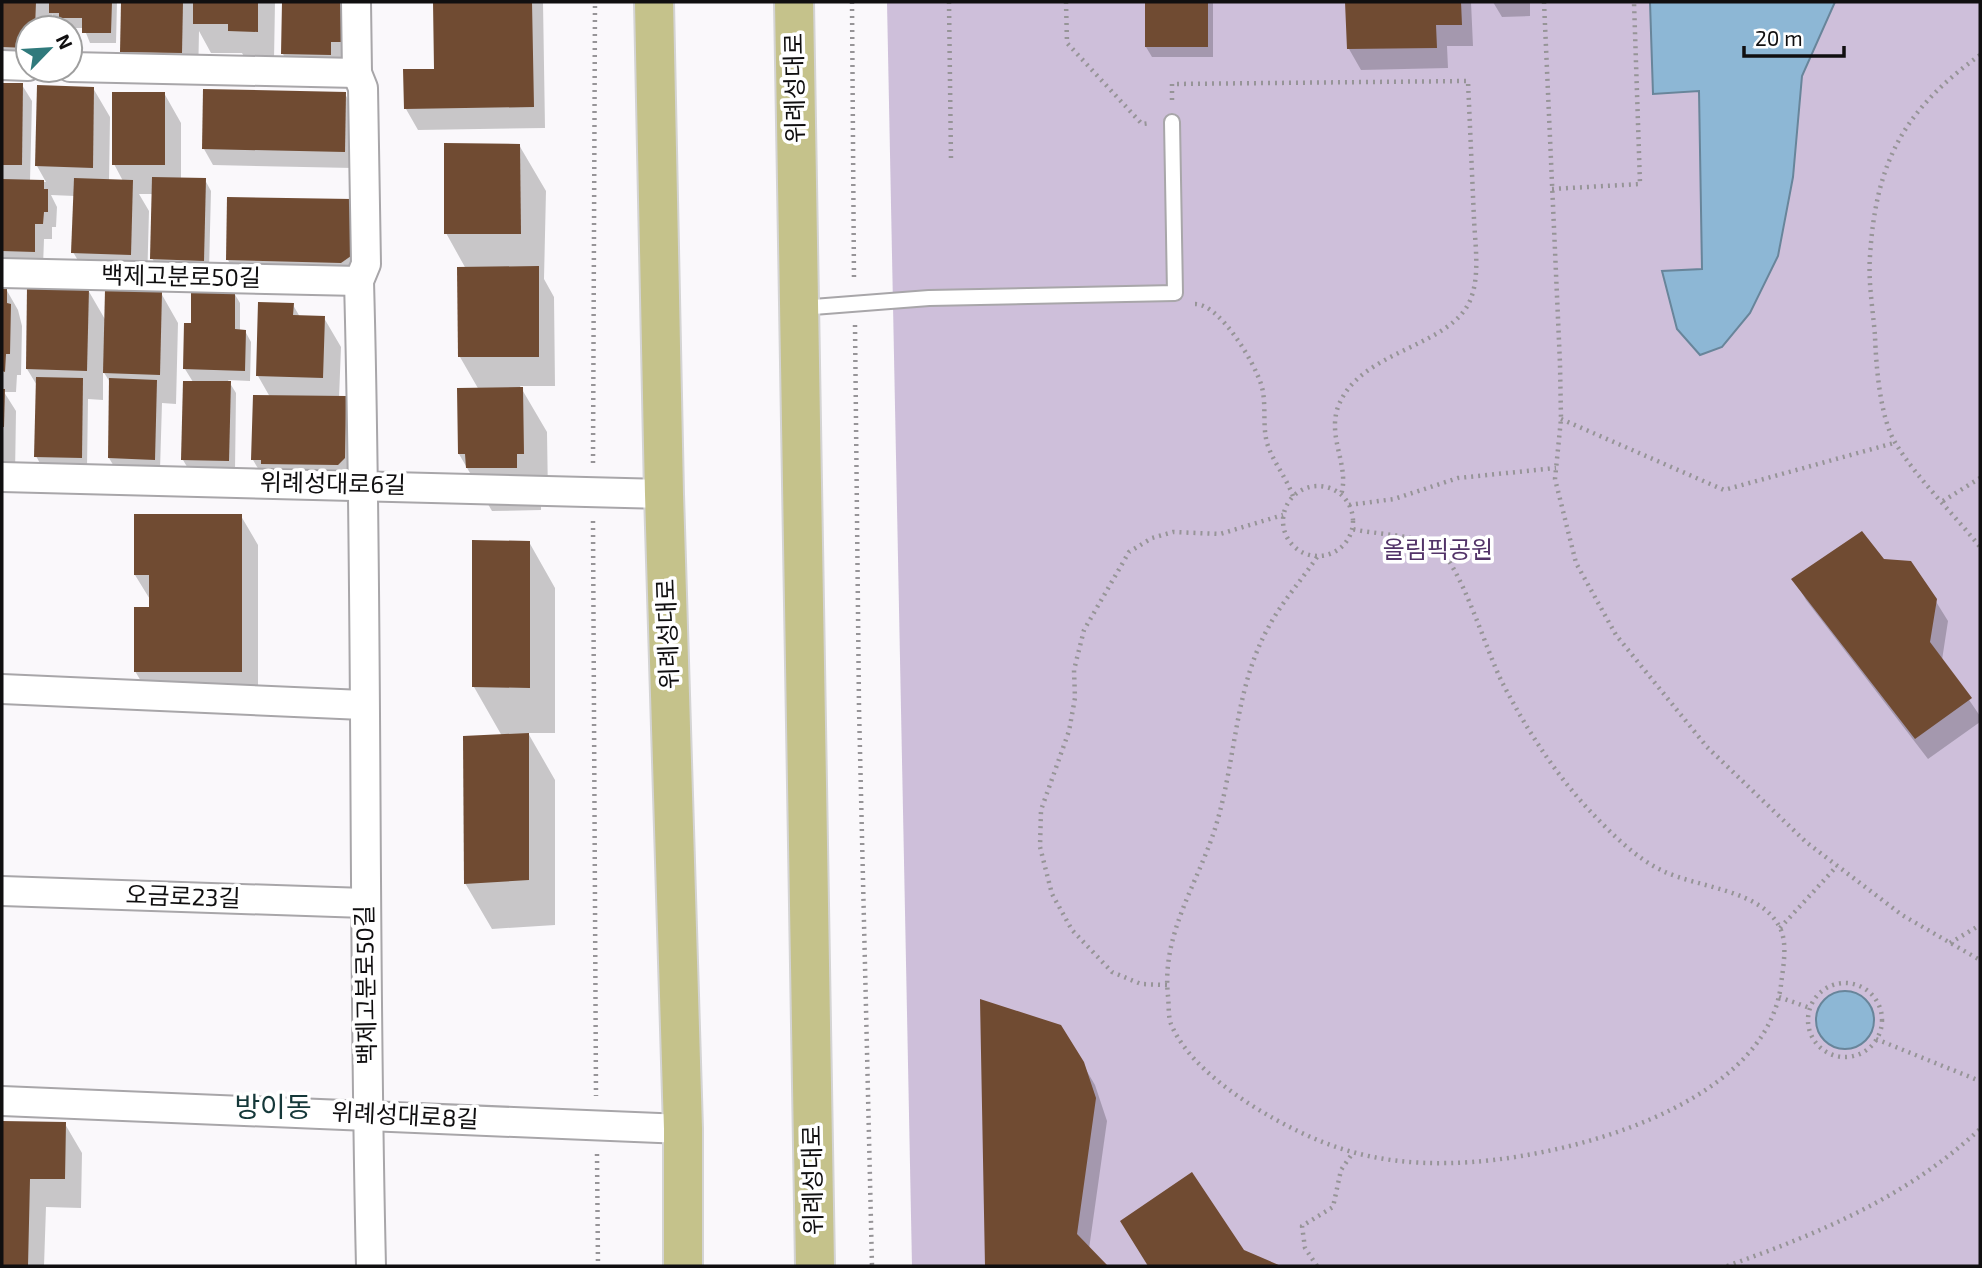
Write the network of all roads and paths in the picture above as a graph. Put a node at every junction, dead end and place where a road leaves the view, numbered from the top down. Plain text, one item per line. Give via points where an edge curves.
1 (356, 2) edge
2 (594, 2) edge
3 (654, 2) edge
4 (794, 2) edge
5 (852, 2) edge
6 (949, 2) edge
7 (1066, 2) edge
8 (1544, 2) edge
9 (1634, 2) edge
10 (1980, 55) edge
11 (84, 67) edge
12 (357, 73) junction
13 (1172, 84) dead end
14 (1172, 122) joint
15 (951, 160) dead end
16 (1552, 189) junction
17 (2, 273) edge
18 (359, 281) junction
19 (1175, 293) junction
20 (855, 304) junction
21 (799, 308) junction
22 (1561, 419) junction
23 (1895, 443) junction
24 (1556, 468) junction
25 (2, 477) edge
26 (1980, 478) edge
27 (365, 485) junction
28 (593, 491) junction
29 (664, 494) junction
30 (1341, 495) junction
31 (1293, 496) junction
32 (1943, 501) junction
33 (1349, 505) junction
34 (1283, 515) junction
35 (1352, 529) junction
36 (1980, 547) edge
37 (1317, 557) junction
38 (2, 690) edge
39 (363, 705) junction
40 (1837, 866) junction
41 (2, 891) edge
42 (365, 903) junction
43 (1980, 925) edge
44 (1780, 928) junction
45 (1950, 943) junction
46 (1980, 960) edge
47 (1167, 985) junction
48 (1779, 997) junction
49 (1810, 1008) junction
50 (1877, 1039) junction
51 (1980, 1081) edge
52 (2, 1101) edge
53 (367, 1114) junction
54 (596, 1125) junction
55 (683, 1129) junction
56 (1980, 1129) edge
57 (1353, 1153) junction
58 (371, 1266) edge
59 (598, 1266) edge
60 (683, 1266) edge
61 (815, 1266) edge
62 (872, 1266) edge
63 (1317, 1266) edge
64 (1727, 1266) edge

1 - 12 street, 백제고분로50길
2 - 28 path
3 - 29 main road, 위례성대로
4 - 21 main road, 위례성대로
5 - 20 path
6 - 15 path
7 - 14 path via 1067,43 1142,124
8 - 16 path
9 - 16 path via 1640,184
10 - 23 path via 1947,79 1912,116 1887,164 1878,199 1870,258 1878,383
11 - 12 street
12 - 18 street, 백제고분로50길 via 363,88 366,264
13 - 30 path via 1468,80 1475,257 1471,299 1460,316 1373,367 1345,395 1333,432 1344,486
14 - 19 lane
16 - 22 path
17 - 18 street, 백제고분로50길
18 - 27 street, 백제고분로50길
19 - 20 lane
19 - 31 path via 1183,305 1203,304 1216,313 1240,345 1261,384 1267,442
20 - 21 lane
20 - 62 path
21 - 61 main road, 위례성대로
22 - 23 path via 1724,490
22 - 24 path
23 - 32 path
24 - 33 path via 1458,478 1394,499
24 - 40 path via 1576,563 1616,635 1707,747
25 - 27 street, 위례성대로6길
26 - 32 path
27 - 28 street, 위례성대로6길
27 - 39 street, 백제고분로50길
28 - 29 street, 위례성대로6길
28 - 54 path
29 - 55 main road, 위례성대로
30 - 31 path via 1322,486
30 - 33 path
31 - 34 path
32 - 36 path
33 - 35 path
34 - 37 path via 1286,538 1295,548
34 - 47 path via 1220,534 1173,532 1129,552 1084,630 1074,670 1069,731 1041,810 1040,847 1052,894 1072,930 1112,972 1140,984
35 - 37 path via 1340,549
35 - 44 path via 1424,542 1450,559 1485,648 1558,776 1626,845 1659,869 1752,901 1769,910
37 - 47 path via 1267,629 1241,698 1229,782 1214,833 1178,919 1165,972
38 - 39 street
39 - 42 street, 백제고분로50길
40 - 44 path
40 - 45 path via 1902,915
41 - 42 street, 오금로23길
42 - 53 street, 백제고분로50길
43 - 45 path
44 - 48 path via 1784,963
45 - 46 path
47 - 57 path via 1171,1023 1194,1057 1226,1089 1303,1135
48 - 49 path
48 - 57 path via 1759,1045 1723,1079 1639,1124 1598,1140 1517,1158 1448,1163
49 - 50 path via 1813,1038 1831,1054 1856,1055
49 - 50 path via 1830,985 1842,982 1865,989 1880,1007
50 - 51 path
52 - 53 street, 위례성대로8길
53 - 54 street, 위례성대로8길
53 - 58 street, 백제고분로50길
54 - 55 street, 위례성대로8길
54 - 59 path
55 - 60 main road, 위례성대로
56 - 64 path via 1946,1161 1872,1207
57 - 63 path via 1341,1170 1333,1207 1302,1226 1305,1248

